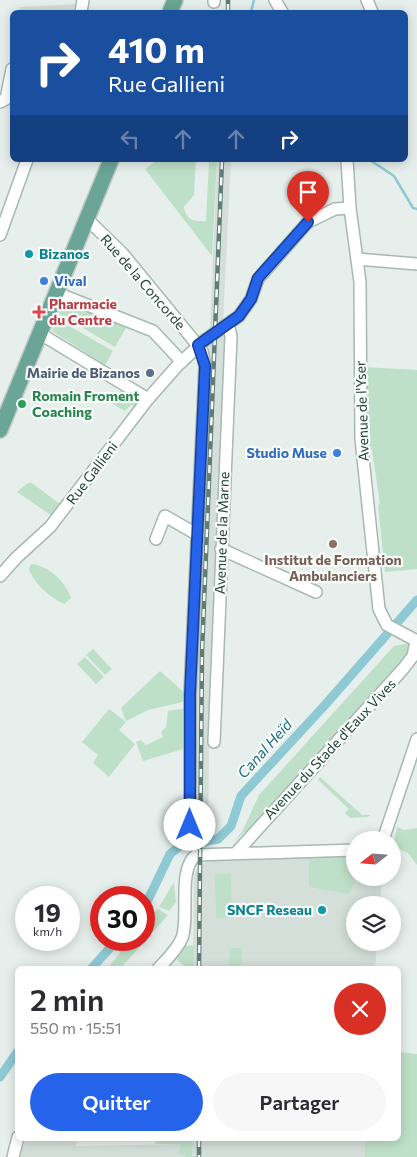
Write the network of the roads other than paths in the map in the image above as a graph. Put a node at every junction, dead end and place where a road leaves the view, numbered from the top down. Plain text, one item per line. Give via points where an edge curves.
1 (8, 68) edge
2 (0, 102) edge
3 (27, 162) edge
4 (110, 162) edge
5 (347, 162) edge
6 (350, 208) junction
7 (87, 219) junction
8 (0, 235) edge
9 (357, 259) junction
10 (417, 264) edge
11 (57, 293) junction
12 (228, 324) junction
13 (39, 333) junction
14 (198, 345) junction
15 (182, 362) junction
16 (148, 400) junction
17 (0, 430) edge
18 (198, 535) junction
19 (156, 539) dead end
20 (221, 549) junction
21 (0, 576) edge
22 (316, 592) dead end
23 (416, 641) edge
24 (417, 739) edge
25 (214, 742) dead end
26 (190, 825) dead end
27 (386, 831) edge
28 (346, 850) edge
29 (236, 852) junction
30 (161, 966) edge
31 (17, 1141) edge
32 (13, 1157) edge

1 - 2 street via 6,99
3 - 8 street
4 - 7 main road
5 - 6 street, Avenue de l'Yser
6 - 9 street, Avenue de l'Yser
6 - 12 street, Rue Gallieni via 335,209 308,222 258,278 248,305
7 - 11 main road
7 - 14 street, Rue de la Concorde via 123,254
9 - 10 street
9 - 23 street, Avenue de l'Yser via 361,439 379,609 387,625
11 - 13 main road
11 - 15 street via 153,331
12 - 14 street, Rue Gallieni
12 - 20 street, Avenue de la Marne
13 - 16 street
13 - 17 main road
14 - 15 street, Rue Gallieni
14 - 18 street via 205,366
15 - 16 street, Rue Gallieni
16 - 21 street, Rue Gallieni via 50,527
18 - 19 street via 165,516
18 - 26 street via 190,694
20 - 22 street
20 - 25 street, Avenue de la Marne
23 - 29 street, Avenue du Stade d'Eaux Vives via 413,656 403,669
24 - 27 street
28 - 29 street
29 - 30 street via 200,853 190,861 183,936
31 - 32 street

